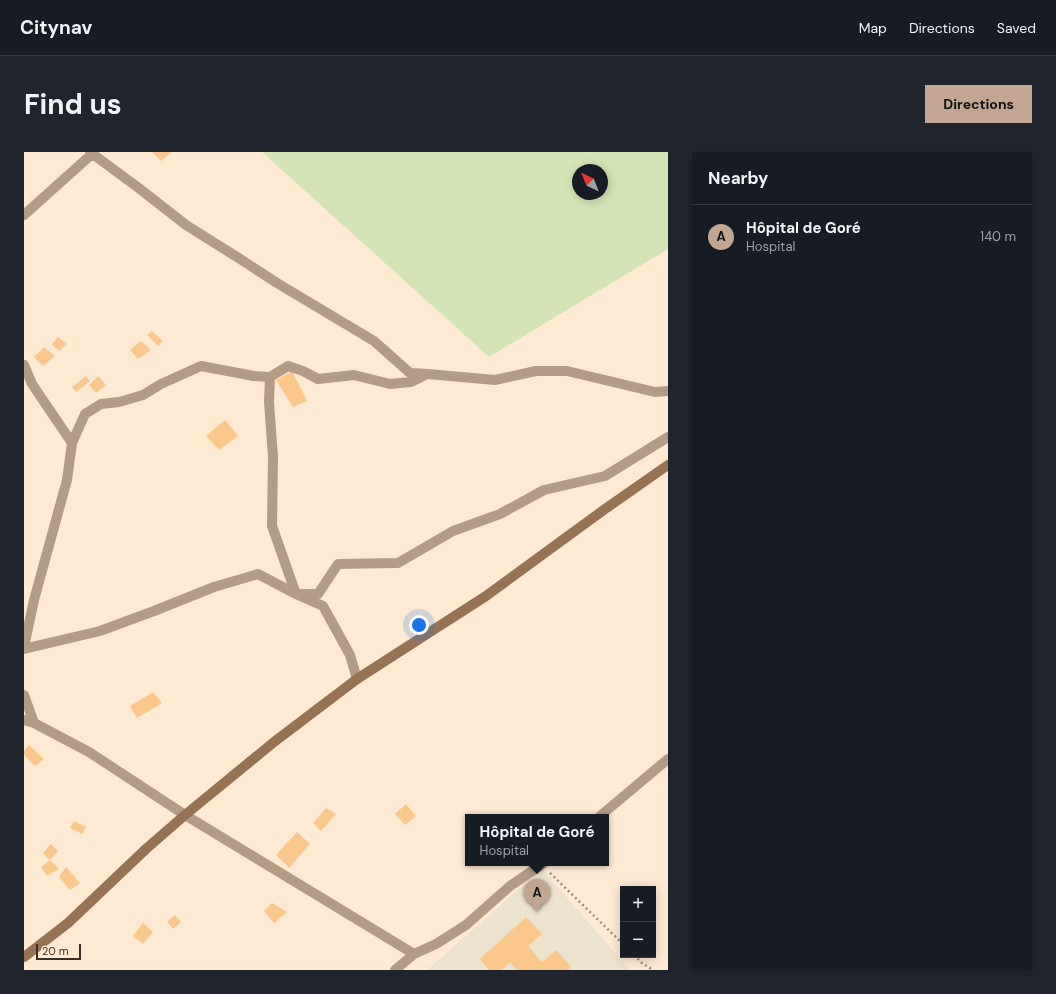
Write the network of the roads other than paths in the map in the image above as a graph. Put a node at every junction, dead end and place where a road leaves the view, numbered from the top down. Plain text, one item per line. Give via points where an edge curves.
1 (91, 153) edge
2 (24, 215) edge
3 (24, 366) edge
4 (428, 374) junction
5 (270, 377) junction
6 (668, 391) edge
7 (668, 437) edge
8 (72, 443) junction
9 (668, 465) edge
10 (296, 594) junction
11 (24, 648) edge
12 (357, 679) junction
13 (24, 695) edge
14 (24, 720) edge
15 (34, 722) junction
16 (668, 759) edge
17 (603, 814) edge
18 (185, 815) junction
19 (540, 866) edge
20 (414, 954) junction
21 (24, 957) edge
22 (395, 970) edge

1 - 2 street
1 - 4 street via 186,225 374,341 410,373
3 - 8 street via 32,384
4 - 5 street via 411,382 390,384 354,374 318,379 288,366
4 - 6 street via 495,380 536,371 567,372 655,392
5 - 8 street via 201,366 160,384 143,396 101,404 85,414
5 - 10 street via 272,526
7 - 10 street via 605,476 544,490 500,514 453,531 398,563 338,564 318,594
8 - 11 street via 67,480 34,600
9 - 12 main road via 486,596
10 - 11 street via 258,574 214,587 100,632
10 - 12 street via 323,606 350,654
12 - 18 main road via 274,742
13 - 15 street
14 - 15 street
15 - 18 street via 89,752
16 - 17 street
18 - 20 street
18 - 21 main road via 68,922
19 - 20 street via 510,886 466,925
20 - 22 street

